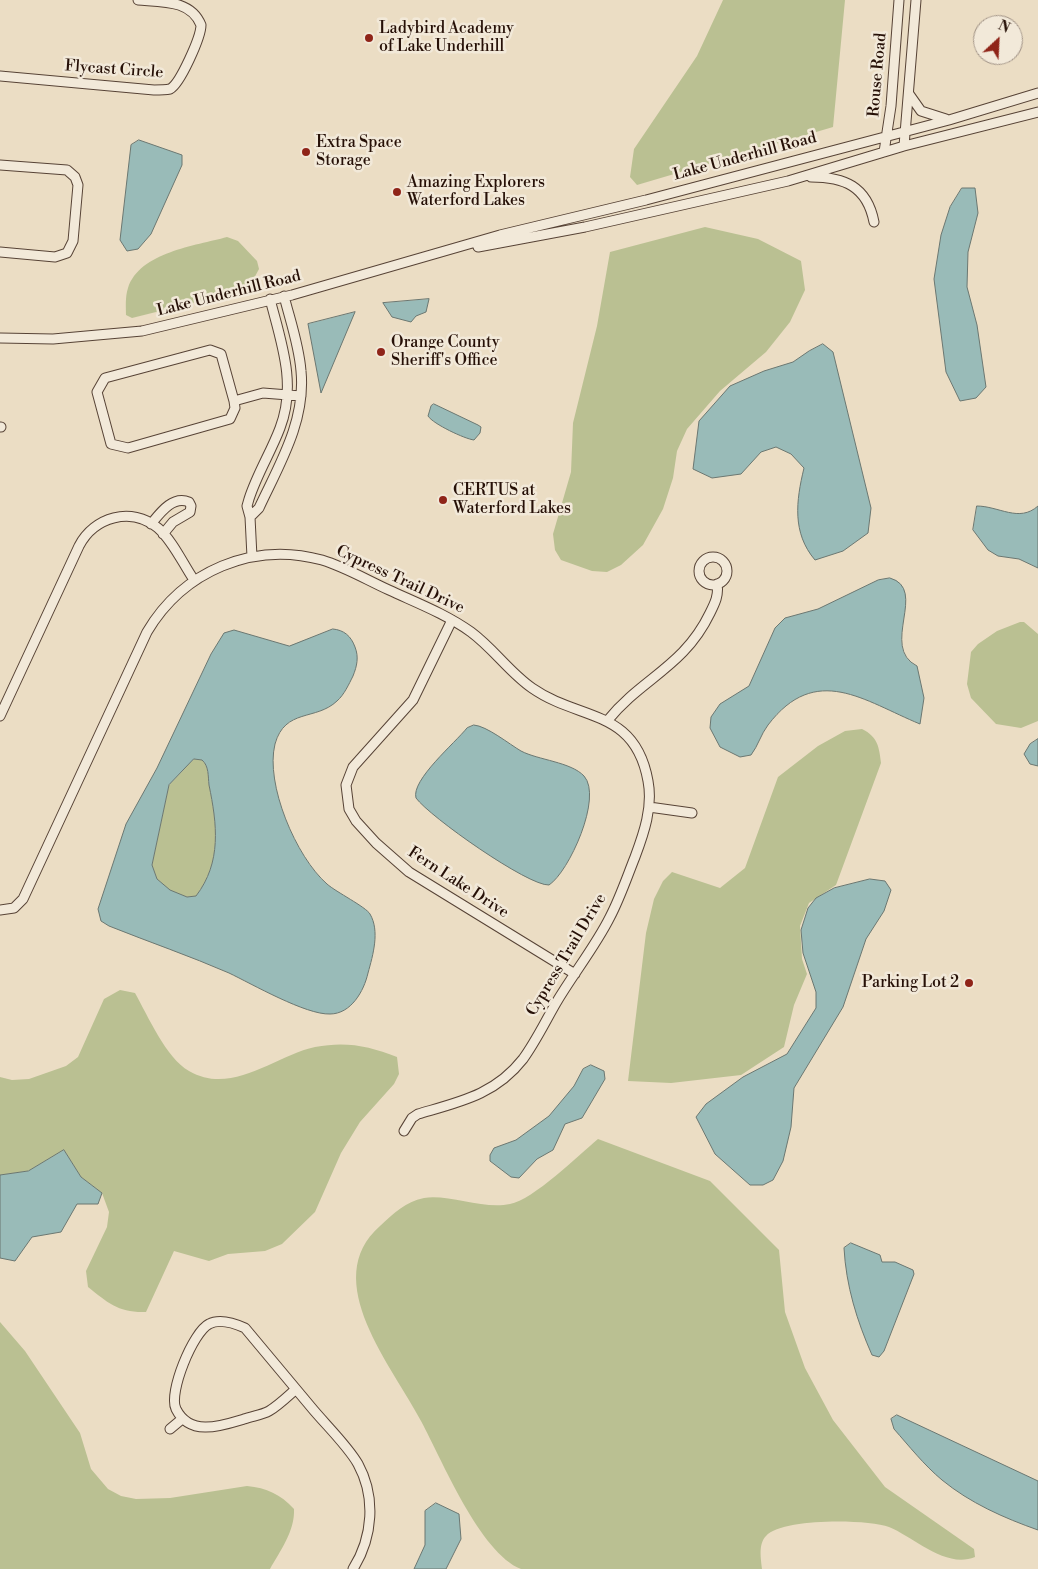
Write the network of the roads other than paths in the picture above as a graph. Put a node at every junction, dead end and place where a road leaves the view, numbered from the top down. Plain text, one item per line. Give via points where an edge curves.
1 (138, 0) edge
2 (899, 0) edge
3 (916, 0) edge
4 (0, 76) edge
5 (1038, 93) edge
6 (909, 94) junction
7 (1038, 112) edge
8 (949, 120) junction
9 (906, 130) junction
10 (887, 135) junction
11 (904, 146) junction
12 (884, 152) junction
13 (0, 165) edge
14 (803, 176) junction
15 (874, 222) dead end
16 (460, 248) junction
17 (0, 252) edge
18 (284, 296) junction
19 (270, 299) junction
20 (0, 338) edge
21 (287, 395) junction
22 (301, 396) junction
23 (234, 401) junction
24 (262, 470) junction
25 (274, 475) junction
26 (250, 517) junction
27 (151, 524) junction
28 (163, 534) junction
29 (252, 557) junction
30 (194, 580) junction
31 (717, 584) dead end
32 (452, 620) junction
33 (0, 716) edge
34 (608, 720) junction
35 (649, 807) junction
36 (692, 813) dead end
37 (0, 910) edge
38 (575, 974) junction
39 (404, 1131) dead end
40 (296, 1389) junction
41 (182, 1419) junction
42 (170, 1429) dead end
43 (352, 1569) edge

1 - 4 street, Flycast Circle via 184,4 192,9 201,25 197,41 176,84 169,89
2 - 10 street, Rouse Road
3 - 6 street, Rouse Road
5 - 8 street, Lake Underhill Road
6 - 8 street via 922,111
6 - 9 street, Rouse Road
7 - 11 street, Lake Underhill Road
8 - 9 street, Lake Underhill Road
9 - 10 street, Lake Underhill Road
9 - 11 street, Rouse Road
10 - 12 street, Rouse Road
10 - 16 street, Lake Underhill Road
11 - 12 street, Lake Underhill Road
12 - 14 street, Lake Underhill Road
13 - 17 street via 67,170 78,185 73,244 67,253 55,257
14 - 15 street via 830,177 849,183 868,201
14 - 16 street, Lake Underhill Road via 585,227 489,246
16 - 18 street, Lake Underhill Road
18 - 19 street, Lake Underhill Road
18 - 22 street via 299,358
19 - 20 street, Lake Underhill Road via 142,331 53,339
19 - 21 street via 285,359
21 - 22 street
21 - 23 street via 263,393
21 - 24 street via 280,428
22 - 25 street via 293,432
23 - 23 street via 230,419 128,448 115,446 108,440 97,392 102,381 110,376 210,350 221,354
24 - 25 street
24 - 26 street via 247,504
25 - 26 street via 258,510
26 - 29 street
27 - 28 street
27 - 28 street via 172,504 180,500 189,502 190,512 173,522
27 - 33 street via 132,517 115,517 98,524 84,536
28 - 30 street
29 - 30 street, Cypress Trail Drive via 219,567
29 - 32 street, Cypress Trail Drive via 284,554 324,561
30 - 37 street, Cypress Trail Drive via 168,603 150,628 26,895 14,908
31 - 34 street via 716,601 689,647 666,670 623,703
32 - 34 street, Cypress Trail Drive via 486,644 536,691
32 - 38 street, Fern Lake Drive via 414,700 353,767 346,785 349,809 376,843 409,872
34 - 35 street, Cypress Trail Drive via 639,754 648,778
35 - 36 street
35 - 38 street, Cypress Trail Drive via 640,845 616,906
38 - 39 street, Cypress Trail Drive via 529,1051 508,1077 474,1098 416,1115
40 - 41 street via 269,1411 211,1429 194,1426
40 - 41 street via 245,1328 233,1322 210,1323 198,1332 174,1392 175,1408
40 - 43 street via 358,1463 370,1500 370,1530 360,1558
41 - 42 street

